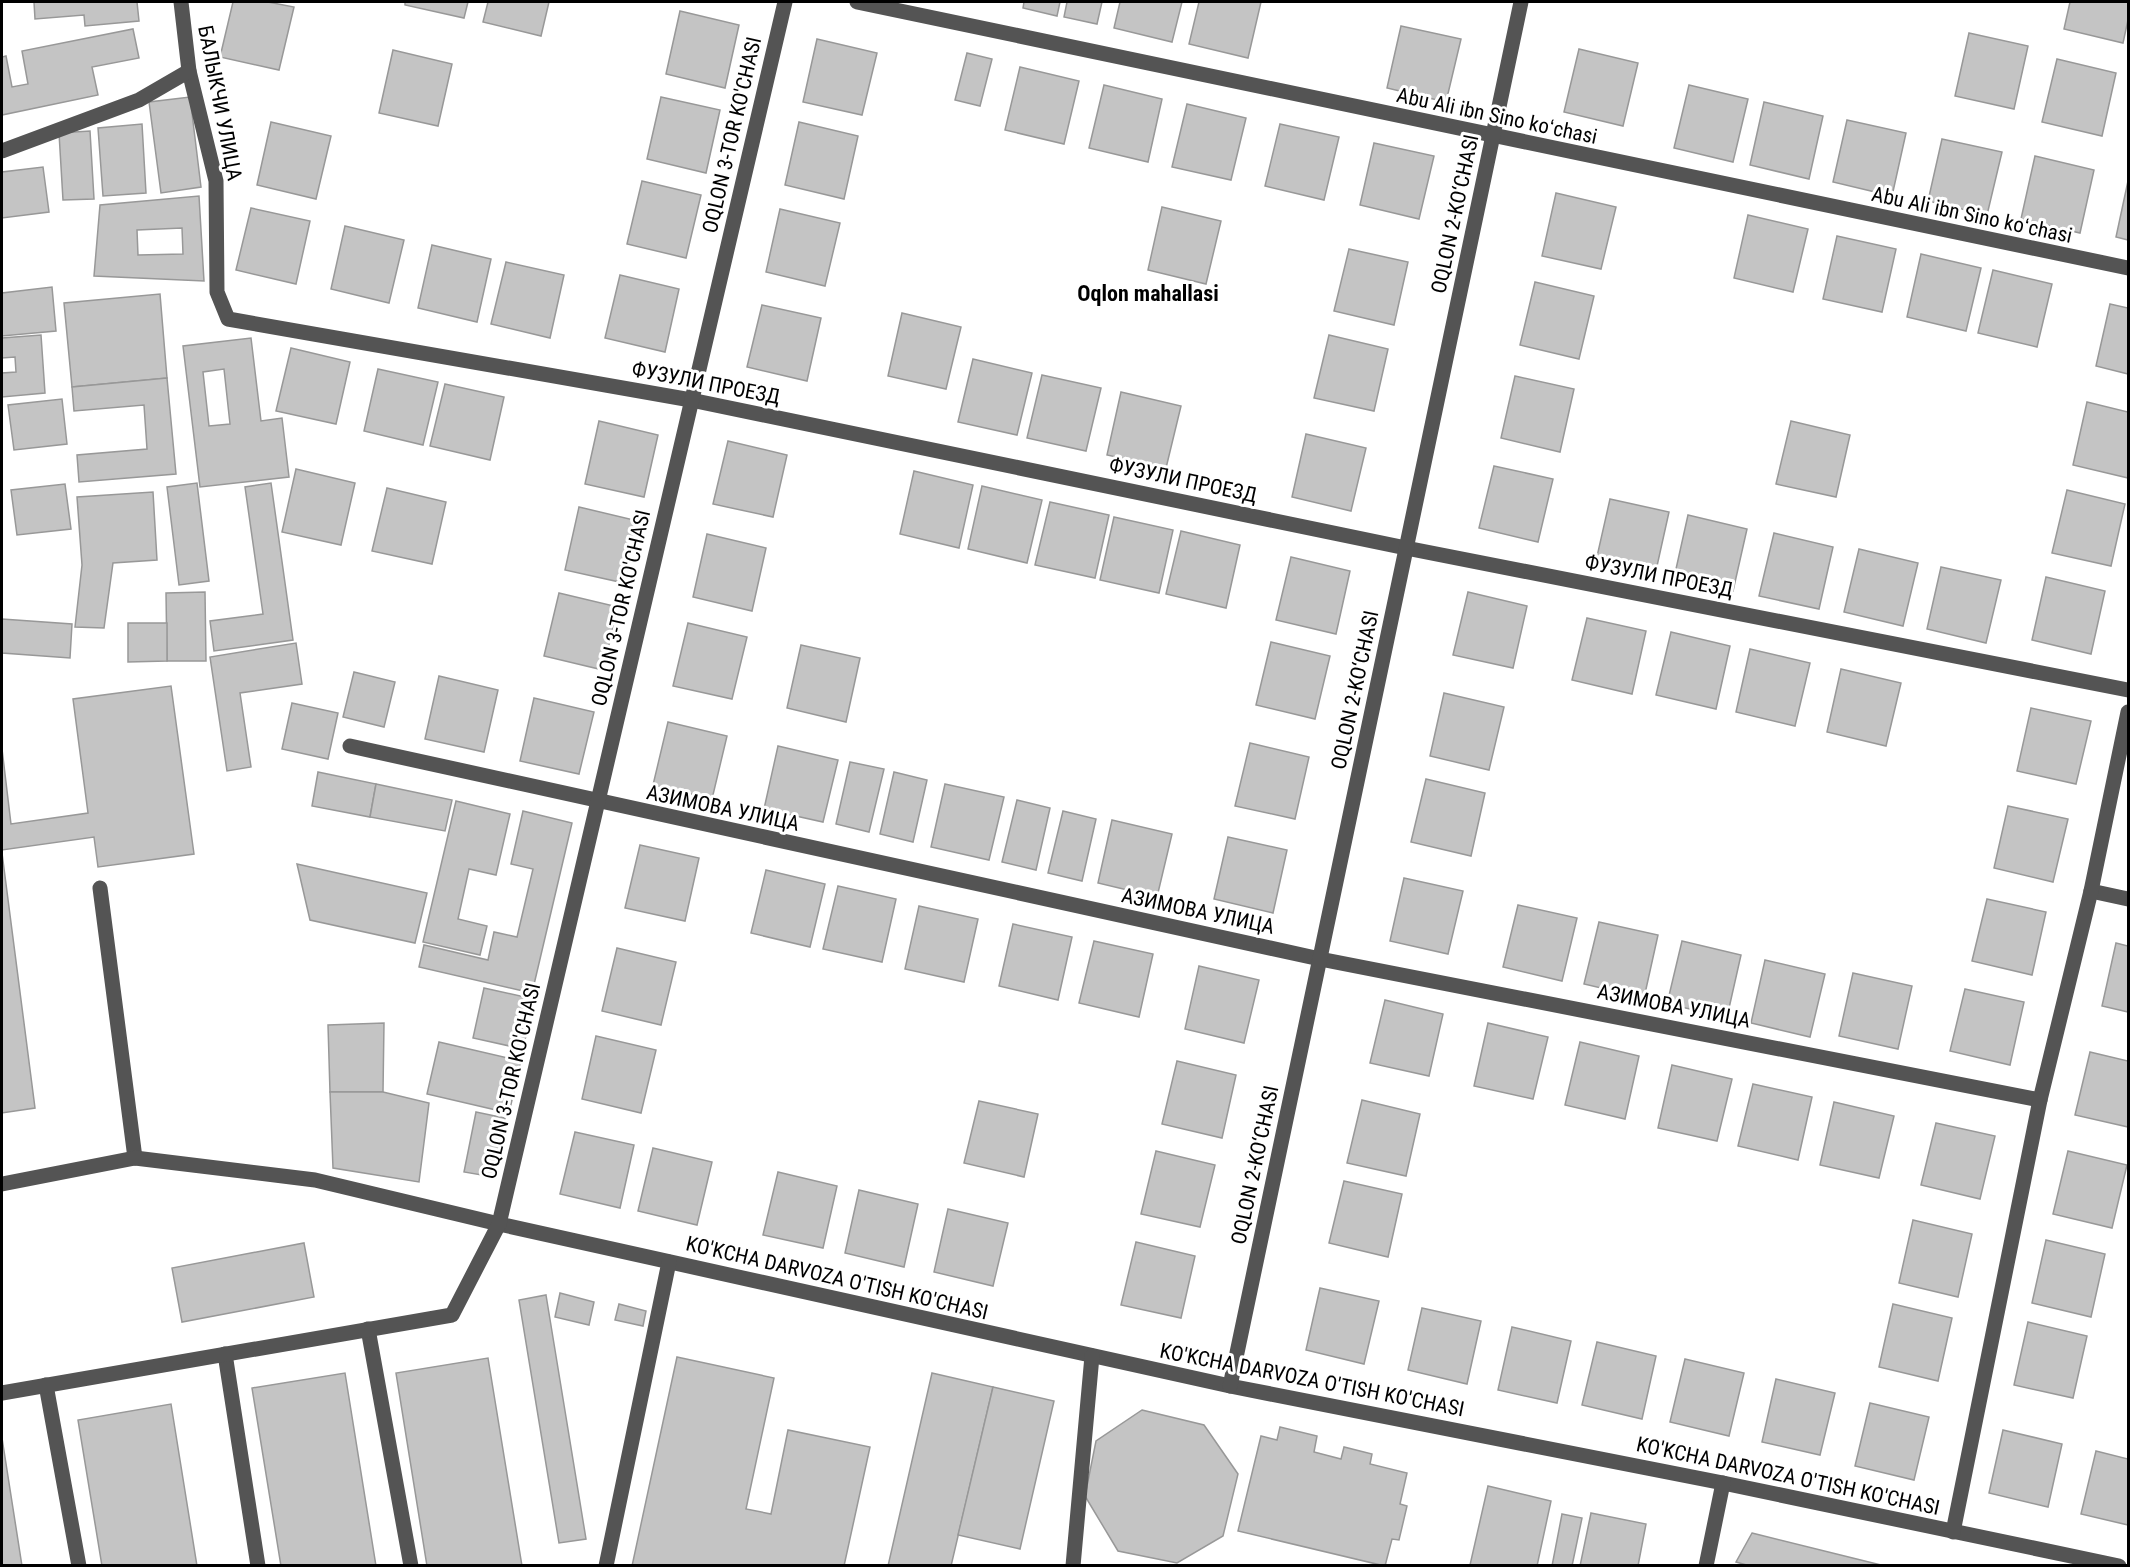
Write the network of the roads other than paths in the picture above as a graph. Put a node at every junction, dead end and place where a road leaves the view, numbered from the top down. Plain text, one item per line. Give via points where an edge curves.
1 (181, 2) edge
2 (785, 2) edge
3 (857, 2) edge
4 (1521, 2) edge
5 (189, 71) junction
6 (1492, 137) junction
7 (2, 151) edge
8 (2128, 268) edge
9 (228, 319) joint
10 (691, 400) junction
11 (1406, 548) junction
12 (2128, 690) edge
13 (2128, 712) edge
14 (350, 746) dead end
15 (598, 802) junction
16 (100, 888) dead end
17 (2091, 891) junction
18 (2128, 899) edge
19 (1320, 959) junction
20 (2040, 1100) junction
21 (135, 1158) junction
22 (2, 1184) edge
23 (499, 1224) junction
24 (669, 1262) junction
25 (368, 1329) junction
26 (225, 1354) junction
27 (1092, 1356) junction
28 (46, 1385) junction
29 (1230, 1386) junction
30 (2, 1393) edge
31 (1723, 1483) junction
32 (1953, 1532) junction
33 (79, 1566) edge
34 (258, 1566) edge
35 (411, 1566) edge
36 (606, 1566) edge
37 (1073, 1566) edge
38 (1706, 1566) edge
39 (2119, 1566) edge

1 - 5 street, БАЛЫКЧИ УЛИЦА
2 - 10 street, OQLON 3-TOR KO'CHASI
3 - 6 street, Abu Ali ibn Sino koʻchasi
4 - 6 street, OQLON 2-KO‘CHASI
5 - 7 street via 139,100
5 - 9 street, БАЛЫКЧИ УЛИЦА via 216,181 218,292
6 - 8 street, Abu Ali ibn Sino koʻchasi
6 - 11 street, OQLON 2-KO‘CHASI
9 - 10 street, ФУЗУЛИ ПРОЕЗД
10 - 11 street, ФУЗУЛИ ПРОЕЗД
10 - 15 street, OQLON 3-TOR KO'CHASI
11 - 12 street, ФУЗУЛИ ПРОЕЗД
11 - 19 street, OQLON 2-KO‘CHASI
13 - 17 street
14 - 15 street, АЗИМОВА УЛИЦА
15 - 19 street, АЗИМОВА УЛИЦА
15 - 23 street, OQLON 3-TOR KO'CHASI
16 - 21 street
17 - 18 street
17 - 20 street
19 - 20 street, АЗИМОВА УЛИЦА
19 - 29 street, OQLON 2-KO‘CHASI
20 - 32 street
21 - 22 street, KO'KCHA DARVOZA O'TISH KO'CHASI
21 - 23 street, KO'KCHA DARVOZA O'TISH KO'CHASI via 315,1180
23 - 24 street, KO'KCHA DARVOZA O'TISH KO'CHASI
23 - 25 street, OQLON 3-TOR KO'CHASI via 452,1315
24 - 27 street, KO'KCHA DARVOZA O'TISH KO'CHASI
24 - 36 street
25 - 26 street
25 - 35 street
26 - 28 street
26 - 34 street
27 - 29 street, KO'KCHA DARVOZA O'TISH KO'CHASI
27 - 37 street
28 - 30 street
28 - 33 street
29 - 31 street, KO'KCHA DARVOZA O'TISH KO'CHASI
31 - 32 street, KO'KCHA DARVOZA O'TISH KO'CHASI
31 - 38 street
32 - 39 street, KO'KCHA DARVOZA O'TISH KO'CHASI

